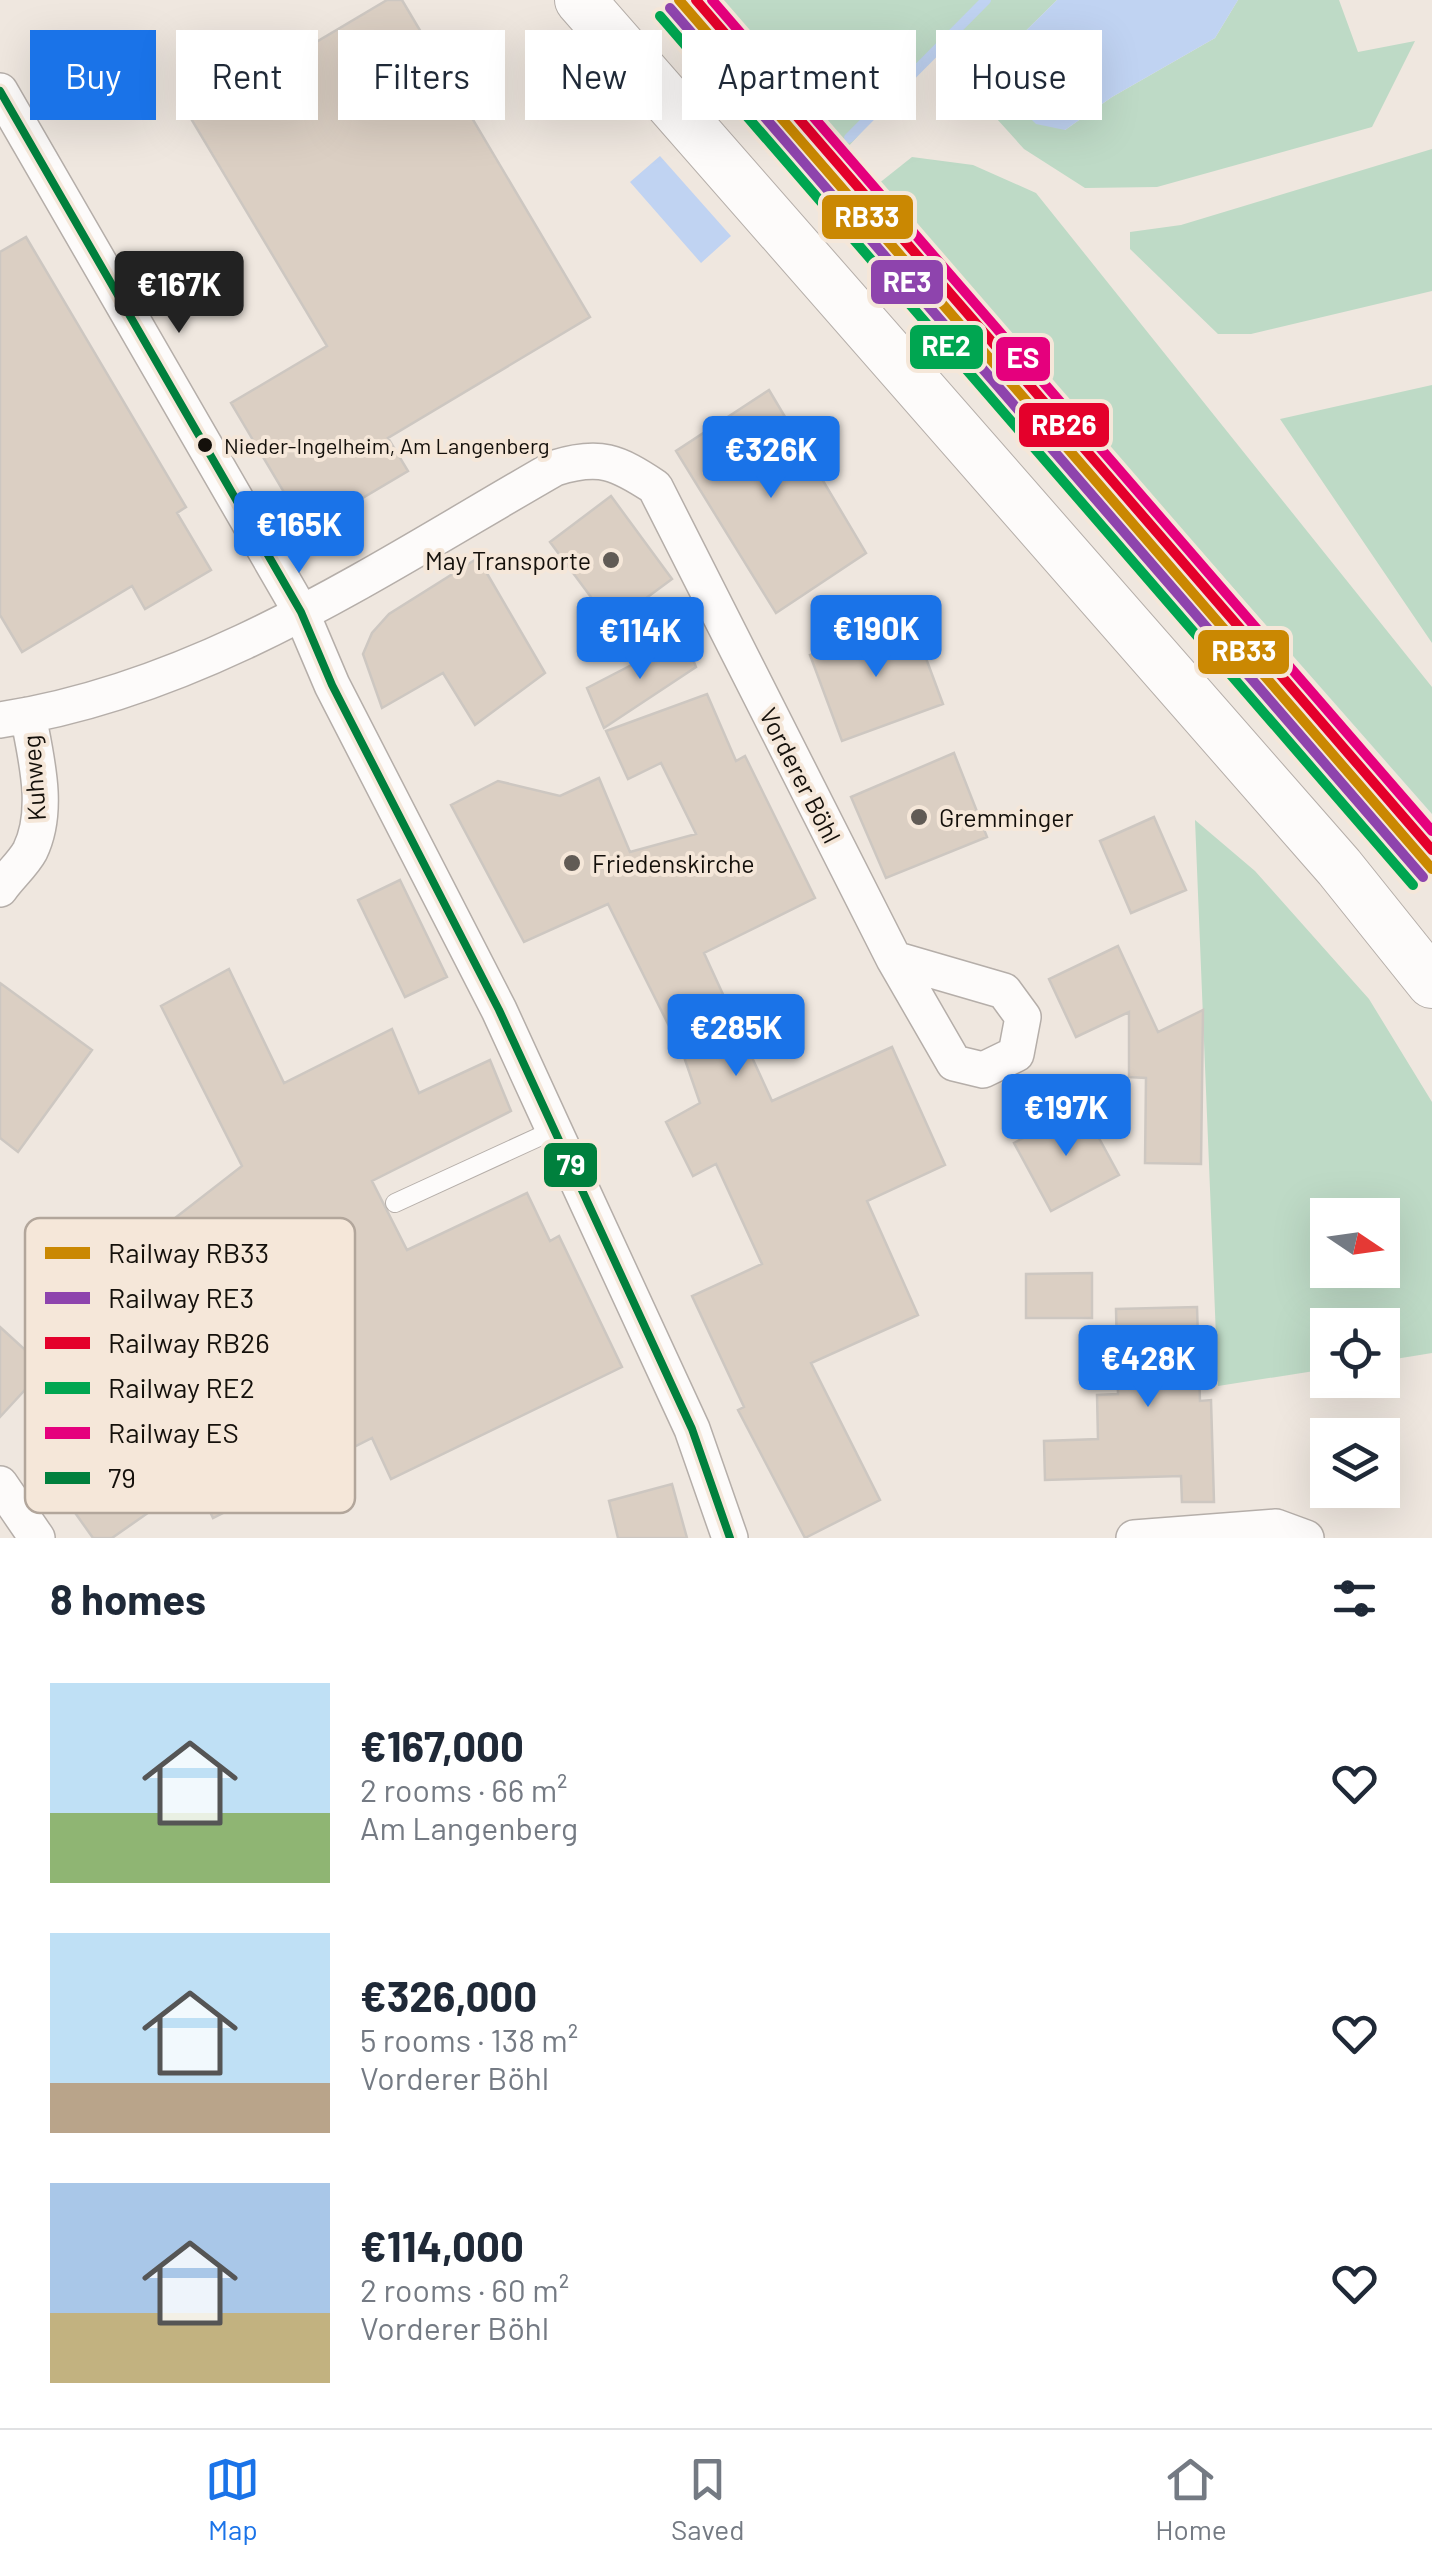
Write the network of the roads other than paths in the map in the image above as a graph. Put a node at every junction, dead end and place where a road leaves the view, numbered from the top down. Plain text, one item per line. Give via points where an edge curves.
1 (580, 0) edge
2 (0, 92) edge
3 (301, 612) junction
4 (14, 717) edge
5 (0, 889) edge
6 (894, 958) dead end
7 (1432, 982) edge
8 (554, 1130) junction
9 (396, 1203) dead end
10 (0, 1484) edge
11 (38, 1538) edge
12 (730, 1538) edge
13 (1134, 1538) edge
14 (1306, 1538) edge

1 - 7 main road via 1339,867
2 - 3 street
3 - 4 street, Vorderer Böhl via 164,678
3 - 6 street, Vorderer Böhl via 555,468 582,460 620,464 655,487
3 - 8 street
4 - 5 street, Kuhweg via 37,760 39,825 28,854
8 - 9 lane
8 - 12 street via 692,1428
10 - 11 street
13 - 14 street via 1276,1527

